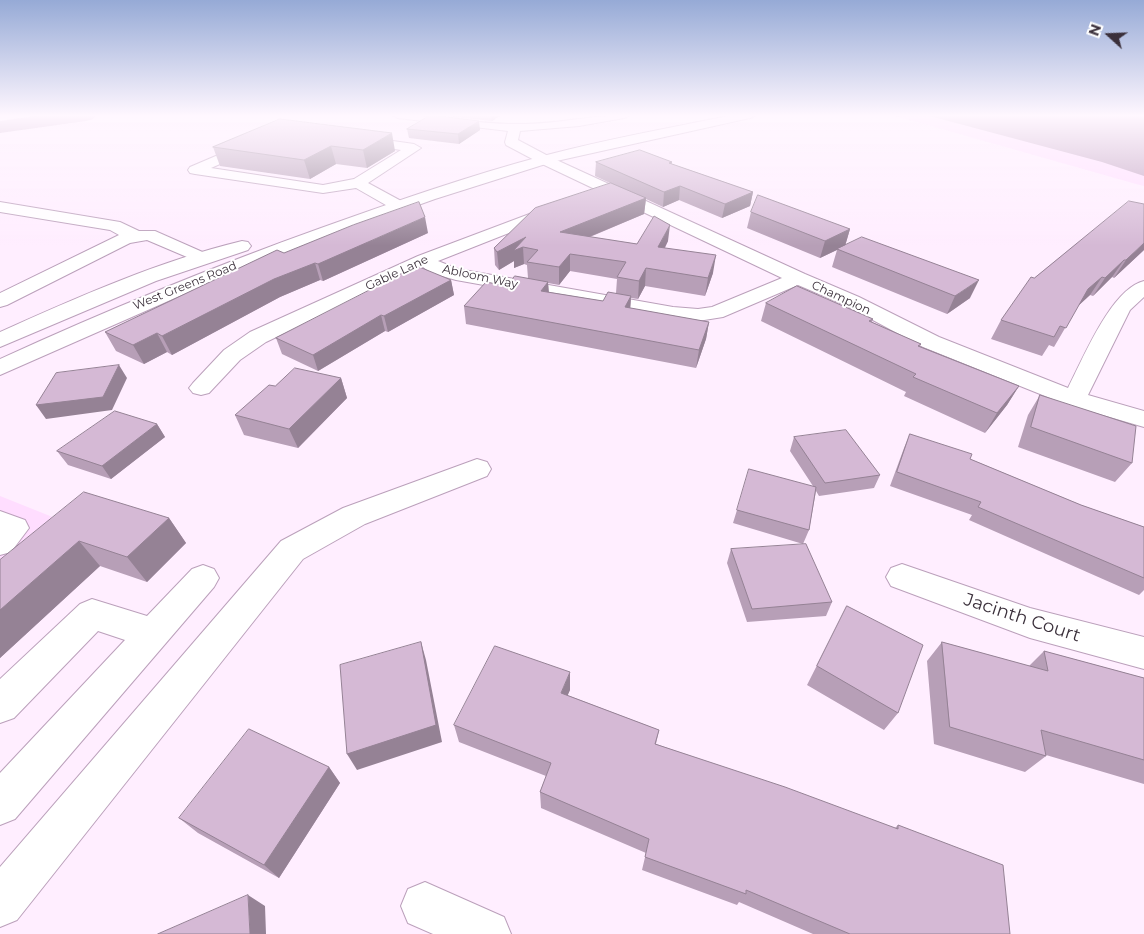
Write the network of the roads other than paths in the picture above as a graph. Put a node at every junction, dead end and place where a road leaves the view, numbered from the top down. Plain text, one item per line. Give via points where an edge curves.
1 (220, 159) edge
2 (397, 159) edge
3 (542, 159) edge
4 (551, 159) edge
5 (545, 160) junction
6 (358, 183) junction
7 (612, 190) junction
8 (397, 205) junction
9 (0, 207) edge
10 (374, 213) junction
11 (135, 236) junction
12 (201, 258) junction
13 (424, 260) junction
14 (798, 278) junction
15 (1144, 287) edge
16 (0, 301) edge
17 (0, 340) edge
18 (0, 368) edge
19 (200, 388) dead end
20 (1074, 399) junction
21 (1144, 420) edge
22 (477, 469) dead end
23 (0, 522) edge
24 (0, 543) edge
25 (902, 577) dead end
26 (203, 578) dead end
27 (153, 634) junction
28 (1144, 653) edge
29 (0, 706) edge
30 (0, 804) edge
31 (0, 903) edge
32 (425, 906) dead end
33 (487, 934) edge

1 - 6 street via 195,170 323,189
2 - 6 street
3 - 5 street, Champion
4 - 5 street, West Greens Road
5 - 7 street, Champion
5 - 8 street, West Greens Road
6 - 8 street
7 - 13 street, Gable Lane
7 - 14 street, Champion
8 - 10 street, West Greens Road
9 - 11 street via 114,226
10 - 12 street, West Greens Road
10 - 18 street, West Greens Road via 90,325
11 - 12 street via 149,235
11 - 16 street
12 - 17 street, West Greens Road via 64,311
13 - 14 street, Abloom Way via 456,274 698,315 716,314
13 - 19 street, Gable Lane via 258,337 232,355
14 - 20 street, Champion via 852,301 931,342
15 - 20 street via 1121,306
20 - 21 street, Champion
22 - 31 street via 354,516 292,550
23 - 24 street via 14,528
25 - 28 street, Jacinth Court via 1030,623
26 - 27 street
27 - 29 street via 92,614
27 - 30 street
32 - 33 street

